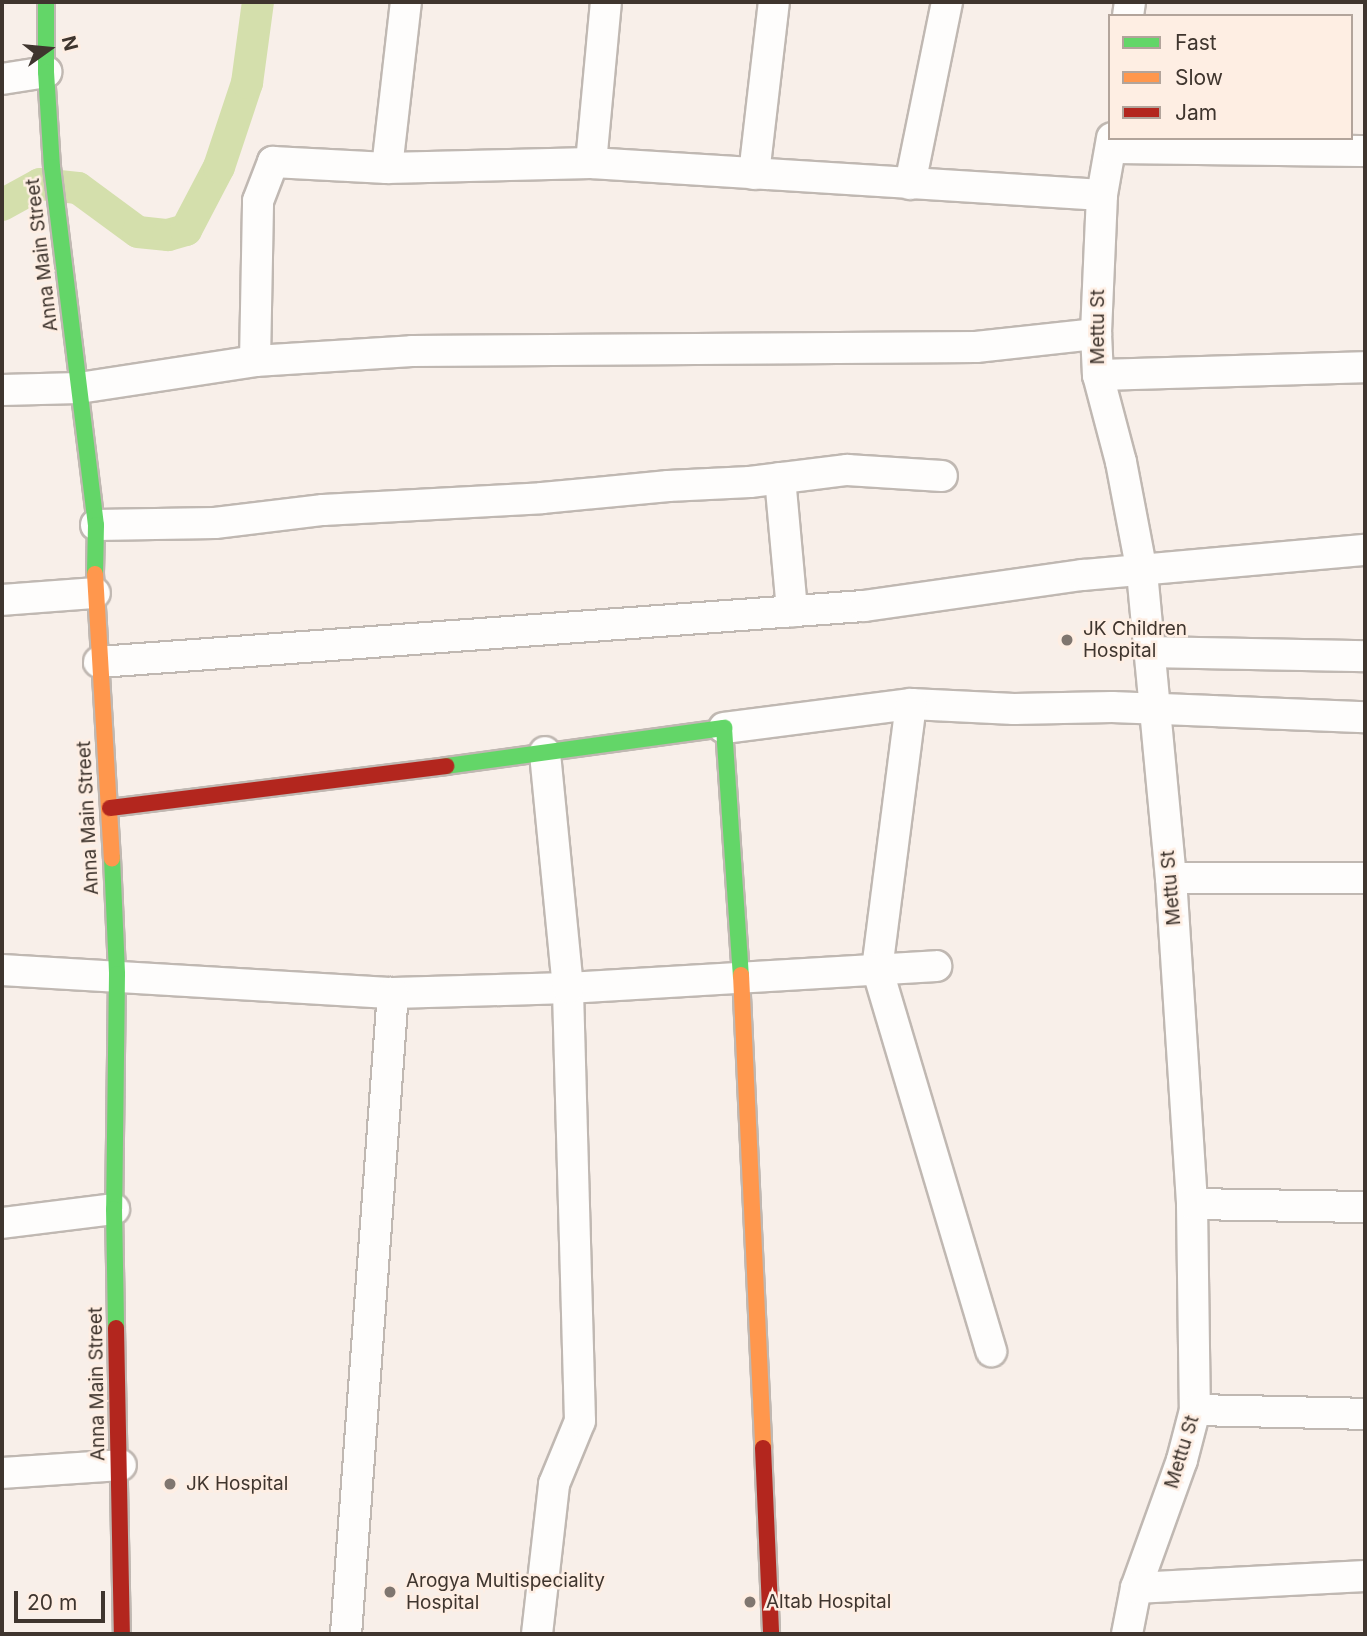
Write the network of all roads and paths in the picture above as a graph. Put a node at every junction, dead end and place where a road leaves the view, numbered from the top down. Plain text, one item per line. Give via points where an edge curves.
1 (46, 2) edge
2 (406, 2) edge
3 (606, 2) edge
4 (774, 2) edge
5 (947, 2) edge
6 (46, 72) junction
7 (2, 79) edge
8 (1112, 143) edge
9 (1365, 151) edge
10 (591, 163) junction
11 (387, 168) junction
12 (754, 174) junction
13 (910, 184) junction
14 (1102, 195) junction
15 (1096, 334) junction
16 (256, 361) junction
17 (1365, 367) edge
18 (1098, 375) junction
19 (79, 388) junction
20 (2, 390) edge
21 (942, 476) dead end
22 (780, 478) junction
23 (96, 525) junction
24 (1365, 550) edge
25 (1142, 572) junction
26 (95, 593) junction
27 (2, 600) edge
28 (792, 611) junction
29 (1149, 652) junction
30 (1365, 656) edge
31 (99, 662) junction
32 (911, 704) junction
33 (1154, 709) junction
34 (1365, 717) edge
35 (724, 728) junction
36 (545, 752) junction
37 (110, 808) junction
38 (1171, 878) junction
39 (1365, 878) edge
40 (936, 967) dead end
41 (877, 968) junction
42 (2, 970) edge
43 (117, 974) junction
44 (741, 976) junction
45 (568, 988) junction
46 (393, 993) junction
47 (1192, 1204) junction
48 (1365, 1207) edge
49 (114, 1209) junction
50 (2, 1223) edge
51 (991, 1351) dead end
52 (1195, 1410) junction
53 (1365, 1414) edge
54 (121, 1465) junction
55 (2, 1474) edge
56 (1365, 1576) edge
57 (1136, 1588) junction
58 (122, 1634) edge
59 (346, 1634) edge
60 (537, 1634) edge
61 (771, 1634) edge
62 (1127, 1634) edge

1 - 6 street, Anna Main Street
2 - 11 street
3 - 10 street
4 - 12 street
5 - 13 street
6 - 7 street
6 - 19 street, Anna Main Street via 52,167
8 - 9 street
8 - 14 street, Mettu St
10 - 11 street
10 - 12 street
11 - 16 street via 273,162 258,201
12 - 13 street
13 - 14 street
14 - 15 street, Mettu St
15 - 16 street via 975,347 412,351
15 - 18 street, Mettu St
16 - 19 street
17 - 18 street
18 - 25 street, Mettu St
19 - 20 street
19 - 23 street, Anna Main Street
21 - 22 street via 847,470
22 - 23 street via 336,509 215,523
22 - 28 street
23 - 26 street, Anna Main Street
24 - 25 street
25 - 28 street via 1083,575 863,606
25 - 29 street, Mettu St
26 - 27 street
26 - 31 street, Anna Main Street
28 - 31 street
29 - 30 street
29 - 33 street, Mettu St
31 - 37 street, Anna Main Street
32 - 33 street
32 - 35 street
32 - 41 street
33 - 34 street
33 - 38 street, Mettu St
35 - 36 street
35 - 44 street
36 - 37 street
36 - 45 street
37 - 43 street, Anna Main Street
38 - 39 street
38 - 47 street, Mettu St
40 - 41 street
41 - 44 street
41 - 51 street
42 - 43 street
43 - 46 street
43 - 49 street, Anna Main Street
44 - 45 street
44 - 61 street
45 - 46 street
45 - 60 street via 580,1421 554,1484
46 - 59 street
47 - 48 street
47 - 52 street, Mettu St
49 - 50 street
49 - 54 street, Anna Main Street
52 - 53 street
52 - 57 street, Mettu St
54 - 55 street
54 - 58 street, Anna Main Street
56 - 57 street
57 - 62 street, Mettu St

